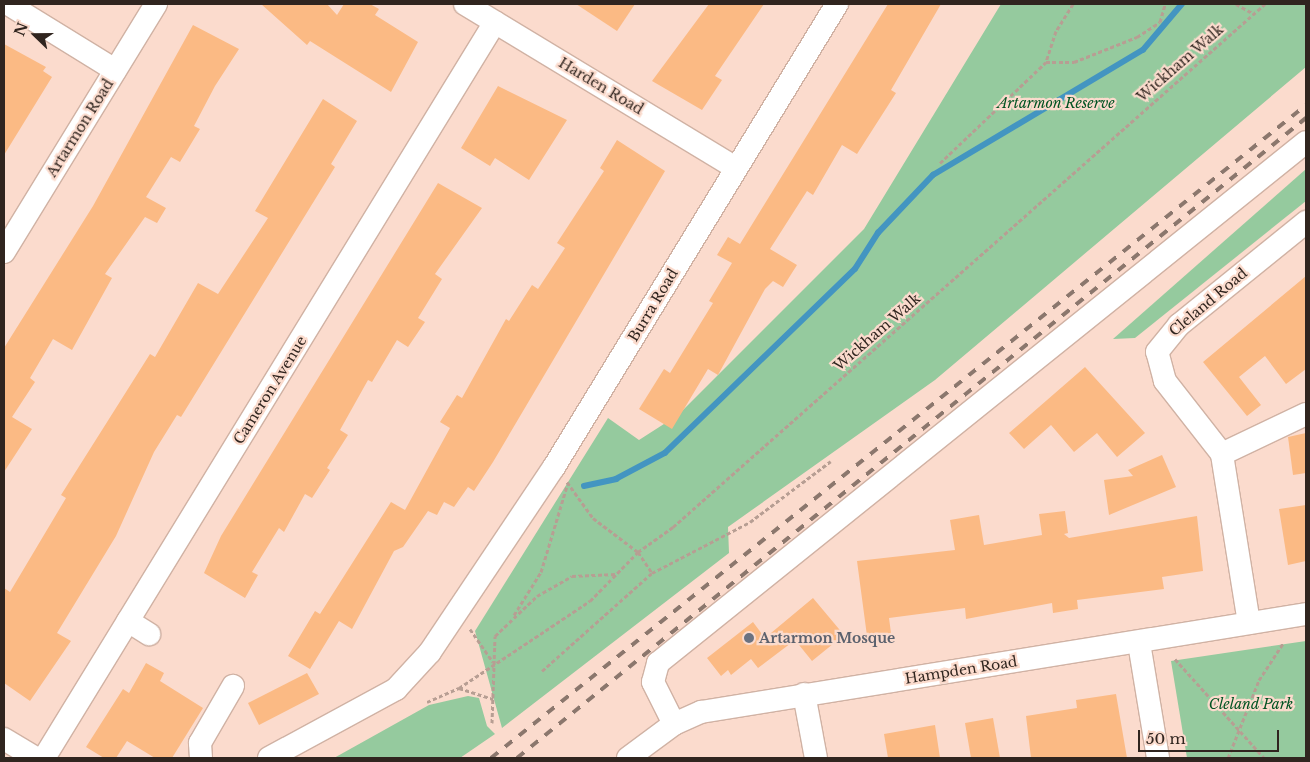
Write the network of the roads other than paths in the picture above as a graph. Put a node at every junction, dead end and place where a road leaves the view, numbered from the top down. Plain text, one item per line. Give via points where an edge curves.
1 (8, 4) edge
2 (156, 4) edge
3 (465, 4) edge
4 (837, 4) edge
5 (495, 22) junction
6 (115, 70) junction
7 (1306, 142) edge
8 (736, 168) junction
9 (1306, 222) edge
10 (4, 252) edge
11 (1306, 414) edge
12 (1222, 454) junction
13 (1306, 614) edge
14 (128, 621) junction
15 (1249, 623) junction
16 (149, 634) dead end
17 (1139, 643) junction
18 (232, 686) dead end
19 (804, 694) junction
20 (674, 724) junction
21 (4, 738) edge
22 (35, 757) edge
23 (201, 758) edge
24 (269, 758) edge
25 (628, 758) edge
26 (816, 758) edge
27 (1158, 758) edge

1 - 6 street
2 - 6 street, Artarmon Road
3 - 5 street, Harden Road
4 - 8 street, Burra Road
5 - 8 street, Harden Road
5 - 14 street, Cameron Avenue
6 - 10 street, Artarmon Road
7 - 20 street via 658,663 653,682
8 - 24 street, Burra Road via 561,475 430,652 396,689
9 - 12 street, Cleland Road via 1178,325 1157,352 1165,381
11 - 12 street
12 - 15 street, Cleland Road
13 - 15 street, Hampden Road
14 - 16 street
14 - 22 street, Cameron Avenue
15 - 17 street, Hampden Road
17 - 19 street, Hampden Road
17 - 27 street
18 - 23 street via 200,743
19 - 20 street, Hampden Road via 701,712
19 - 26 street
20 - 25 street, Hampden Road
21 - 22 street

